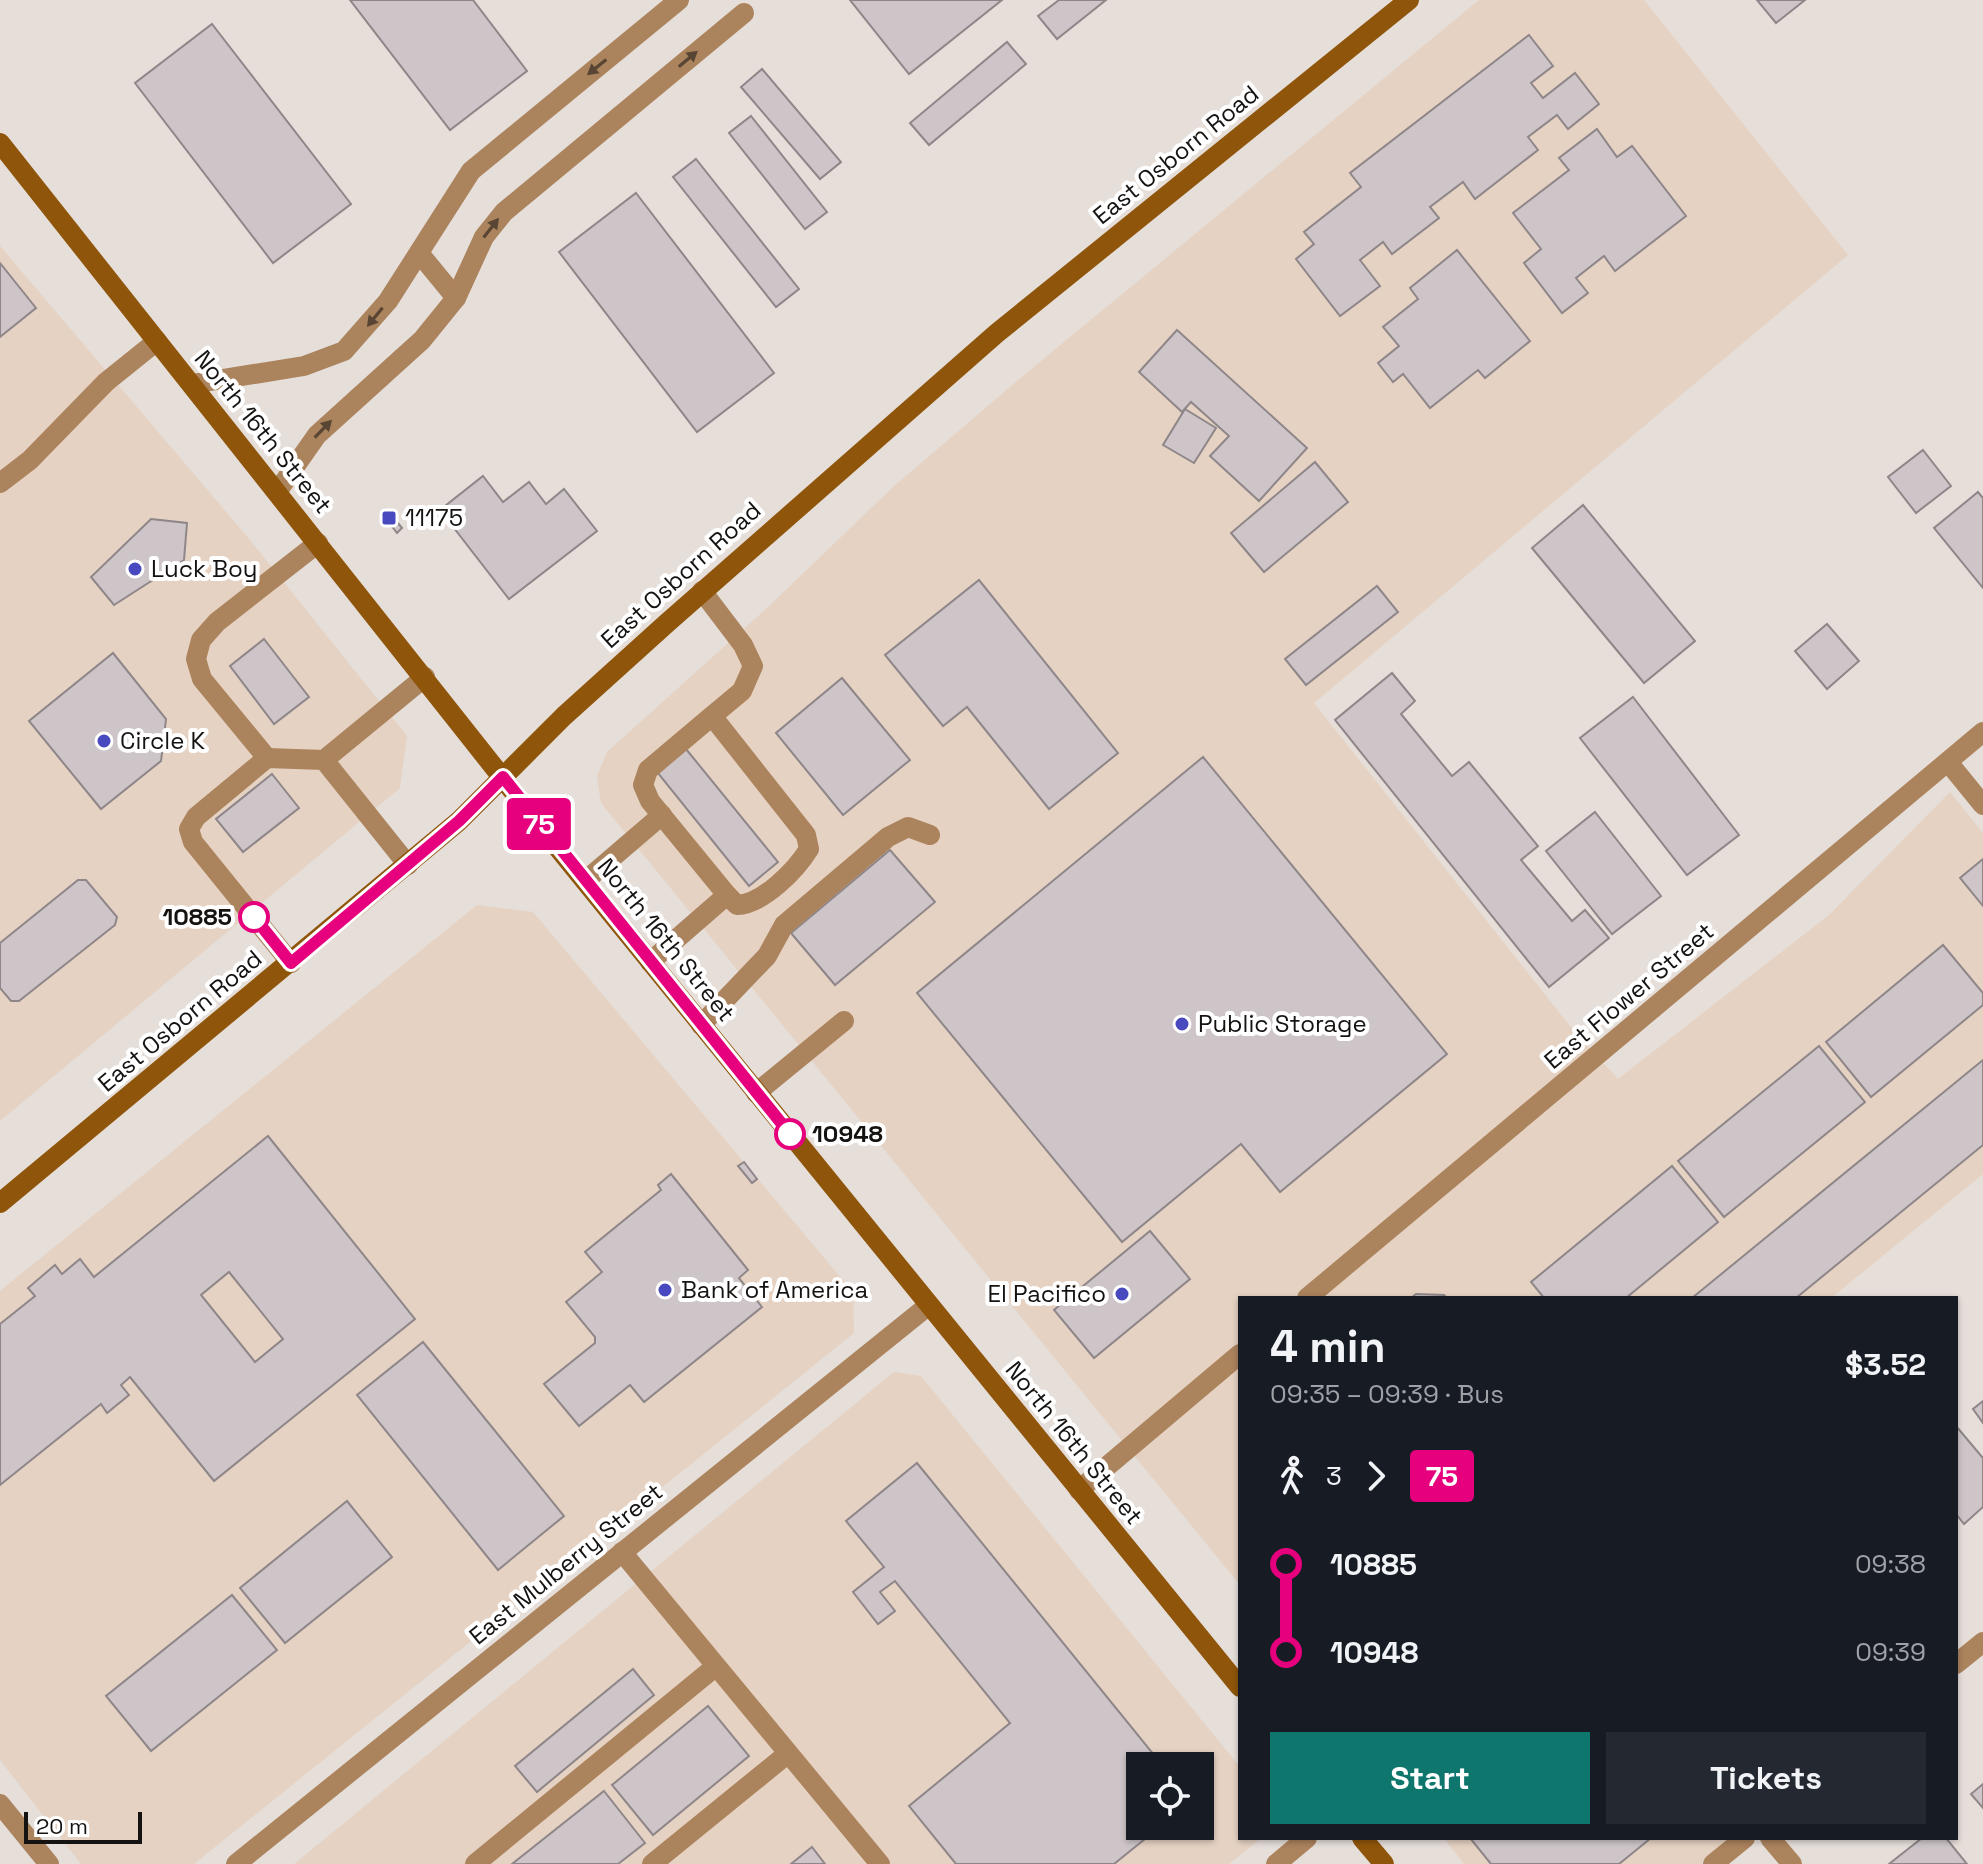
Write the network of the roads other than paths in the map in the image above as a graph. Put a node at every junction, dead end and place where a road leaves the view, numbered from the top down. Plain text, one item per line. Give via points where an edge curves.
1 (679, 0) edge
2 (1409, 0) edge
3 (744, 13) dead end
4 (0, 143) edge
5 (419, 253) junction
6 (456, 298) junction
7 (157, 341) junction
8 (192, 384) junction
9 (0, 483) edge
10 (277, 492) junction
11 (318, 543) junction
12 (702, 591) junction
13 (425, 677) junction
14 (712, 716) junction
15 (1983, 732) edge
16 (267, 758) junction
17 (324, 760) junction
18 (1948, 762) junction
19 (503, 777) junction
20 (1983, 805) edge
21 (662, 815) junction
22 (930, 835) dead end
23 (408, 865) junction
24 (585, 881) junction
25 (727, 895) junction
26 (650, 962) junction
27 (291, 963) junction
28 (844, 1021) dead end
29 (701, 1025) junction
30 (756, 1093) junction
31 (0, 1203) edge
32 (1309, 1296) edge
33 (929, 1305) junction
34 (1238, 1356) edge
35 (1079, 1490) junction
36 (622, 1552) junction
37 (1983, 1642) edge
38 (1958, 1662) edge
39 (715, 1667) junction
40 (1238, 1685) edge
41 (786, 1755) junction
42 (0, 1804) edge
43 (1305, 1840) edge
44 (1364, 1840) edge
45 (1743, 1840) edge
46 (1772, 1840) edge
47 (49, 1864) edge
48 (236, 1864) edge
49 (475, 1864) edge
50 (652, 1864) edge
51 (880, 1864) edge
52 (1276, 1864) edge
53 (1384, 1864) edge
54 (1713, 1864) edge
55 (1792, 1864) edge

1 -> 5 street via 471,171
2 - 12 main road, East Osborn Road via 997,333
6 -> 3 street via 484,237 504,212
4 - 7 main road, North 16th Street
5 - 6 street
5 -> 8 street via 388,301 344,351 304,366
10 -> 6 street via 317,435 422,340
7 - 8 main road, North 16th Street
7 - 9 street
8 - 10 main road, North 16th Street
10 - 11 main road, North 16th Street
11 - 13 main road, North 16th Street
11 - 16 street via 217,622 201,640 196,659 202,679
12 - 14 street via 753,666 742,691
12 - 19 main road, East Osborn Road
13 - 17 street
13 - 19 main road, North 16th Street
14 - 21 street via 648,770 643,785
14 - 25 street via 806,835 809,849 750,905 737,905
15 - 18 street, East Flower Street
16 - 17 street
16 - 27 street via 196,817 189,829 193,842
17 - 23 street
18 - 20 street
18 - 32 street, East Flower Street
19 - 23 main road, East Osborn Road
19 - 24 main road, North 16th Street
21 - 24 street
21 - 25 street
22 - 29 street via 908,827 888,837 784,925 767,956
23 - 27 main road, East Osborn Road
24 - 26 main road, North 16th Street
25 - 26 street
26 - 29 main road, North 16th Street
27 - 31 main road, East Osborn Road
28 - 30 street
29 - 30 main road, North 16th Street
30 - 33 main road, North 16th Street
33 - 35 main road, North 16th Street
33 - 36 street, East Mulberry Street
34 - 35 street
35 - 40 main road, North 16th Street
36 - 39 street
36 - 48 street, East Mulberry Street
37 - 38 street
39 - 41 street
39 - 49 street
41 - 50 street
41 - 51 street
42 - 47 street
43 - 52 street
44 - 53 main road
45 - 54 street
46 - 55 street

